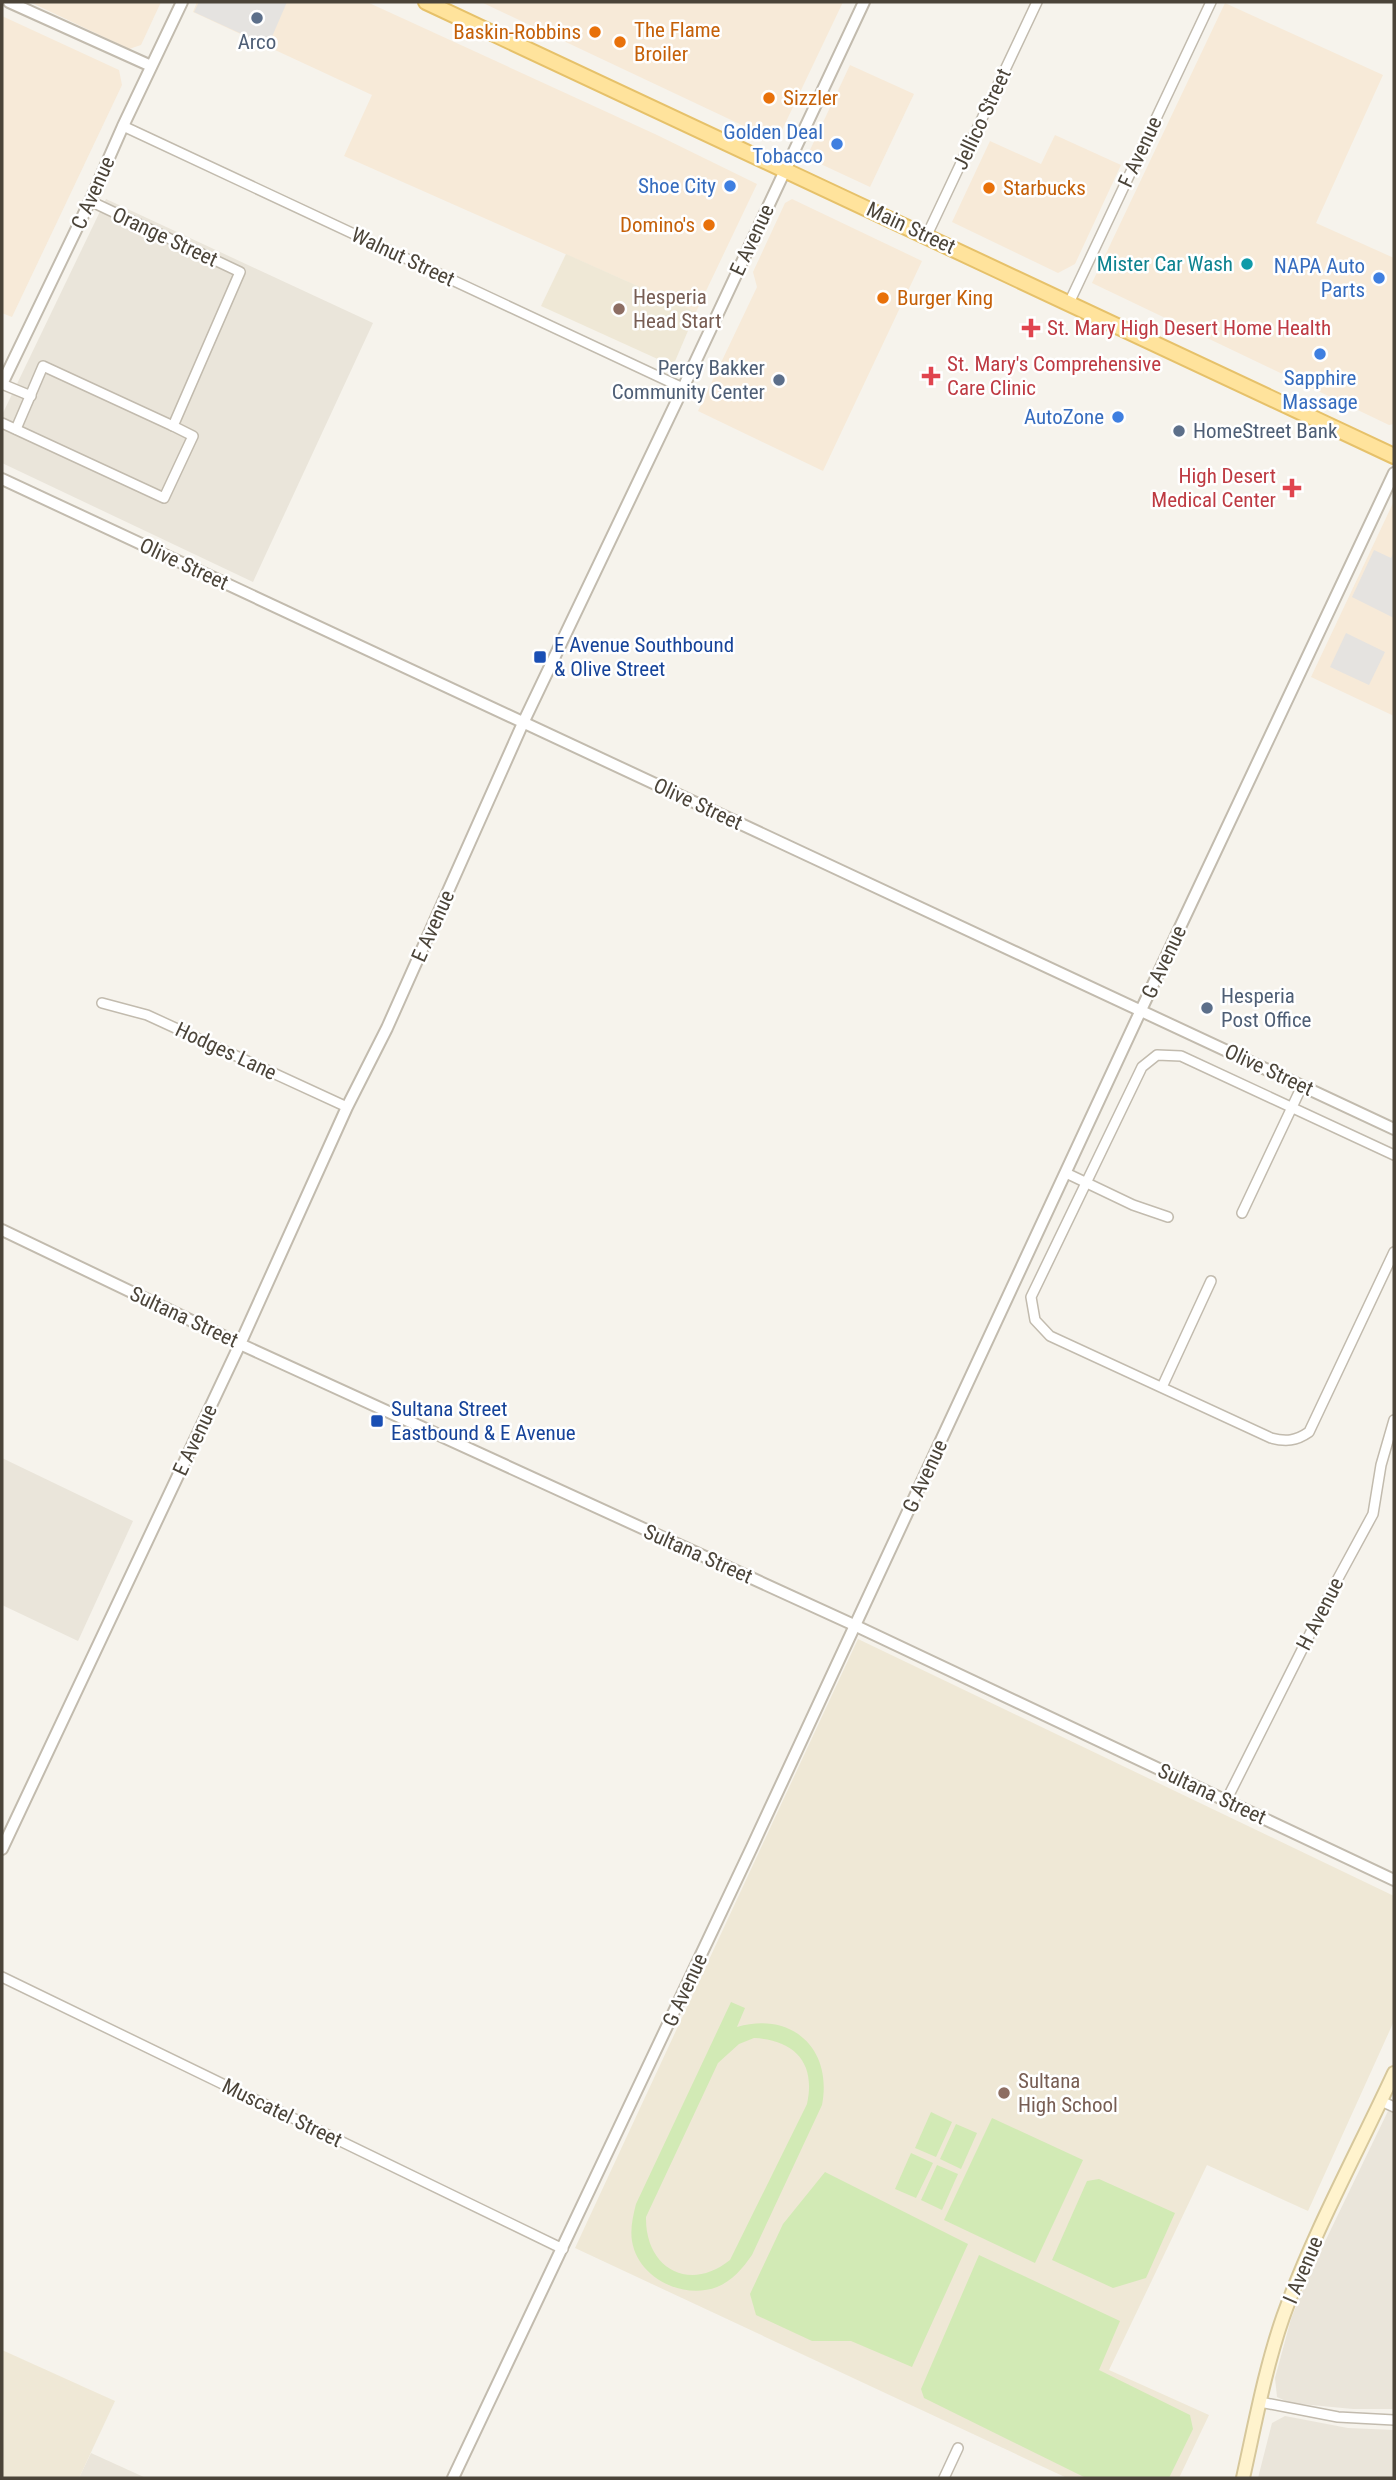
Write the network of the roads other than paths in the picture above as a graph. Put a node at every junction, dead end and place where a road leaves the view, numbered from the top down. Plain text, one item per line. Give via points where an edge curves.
1 (9, 2) edge
2 (182, 2) edge
3 (426, 2) edge
4 (864, 2) edge
5 (1037, 2) edge
6 (1211, 2) edge
7 (151, 66) junction
8 (123, 126) junction
9 (785, 168) junction
10 (90, 201) junction
11 (927, 235) junction
12 (1069, 303) junction
13 (2, 384) edge
14 (683, 388) junction
15 (31, 396) junction
16 (2, 423) edge
17 (173, 426) junction
18 (16, 429) junction
19 (1394, 456) edge
20 (1394, 472) edge
21 (2, 479) edge
22 (523, 723) junction
23 (102, 1003) dead end
24 (1141, 1010) junction
25 (1302, 1086) junction
26 (347, 1107) junction
27 (1292, 1108) junction
28 (1394, 1129) edge
29 (1394, 1155) edge
30 (1066, 1173) junction
31 (1086, 1183) junction
32 (1242, 1213) dead end
33 (1168, 1217) dead end
34 (2, 1230) edge
35 (1394, 1252) edge
36 (1211, 1281) dead end
37 (240, 1343) junction
38 (1162, 1387) junction
39 (1394, 1420) edge
40 (855, 1625) junction
41 (1226, 1801) junction
42 (2, 1849) edge
43 (1394, 1880) edge
44 (2, 1977) edge
45 (1394, 2073) edge
46 (1381, 2101) junction
47 (1394, 2108) edge
48 (563, 2249) junction
49 (1260, 2402) junction
50 (1394, 2420) edge
51 (958, 2448) dead end
52 (453, 2478) edge
53 (944, 2478) edge
54 (1243, 2478) edge

1 - 7 street
2 - 7 street, C Avenue
3 - 9 main road, Main Street
4 - 9 street, E Avenue
5 - 11 street, Jellico Street
6 - 12 street, F Avenue
7 - 8 street, C Avenue
8 - 10 street, C Avenue
8 - 14 street, Walnut Street
9 - 11 main road, Main Street
9 - 14 street, E Avenue
10 - 13 street, C Avenue
10 - 17 street, Orange Street via 240,272
11 - 12 main road, Main Street
12 - 19 main road, Main Street
13 - 15 street
14 - 22 street, E Avenue
15 - 17 street via 43,366
15 - 18 street
16 - 18 street
17 - 18 street via 193,436 164,498
20 - 24 street, G Avenue
21 - 22 street, Olive Street
22 - 24 street, Olive Street
22 - 26 street, E Avenue
23 - 26 street, Hodges Lane via 147,1015
24 - 25 street, Olive Street
24 - 30 street, G Avenue
25 - 27 street
25 - 28 street, Olive Street
26 - 37 street, E Avenue
27 - 29 street
27 - 31 street via 1181,1056 1157,1055 1142,1068
27 - 32 street
30 - 31 street
30 - 40 street, G Avenue
31 - 33 street
31 - 38 street via 1031,1297 1035,1320 1050,1336
34 - 37 street, Sultana Street
35 - 38 street via 1309,1432 1299,1440 1271,1438
36 - 38 street
37 - 40 street, Sultana Street
37 - 42 street, E Avenue
39 - 41 street, H Avenue via 1373,1514
40 - 41 street, Sultana Street
40 - 48 street, G Avenue
41 - 43 street, Sultana Street
44 - 48 street, Muscatel Street
45 - 46 main road, I Avenue
46 - 47 street
46 - 49 main road, I Avenue via 1294,2290
48 - 52 street, G Avenue
49 - 50 street via 1338,2417
49 - 54 main road, I Avenue
51 - 53 street

